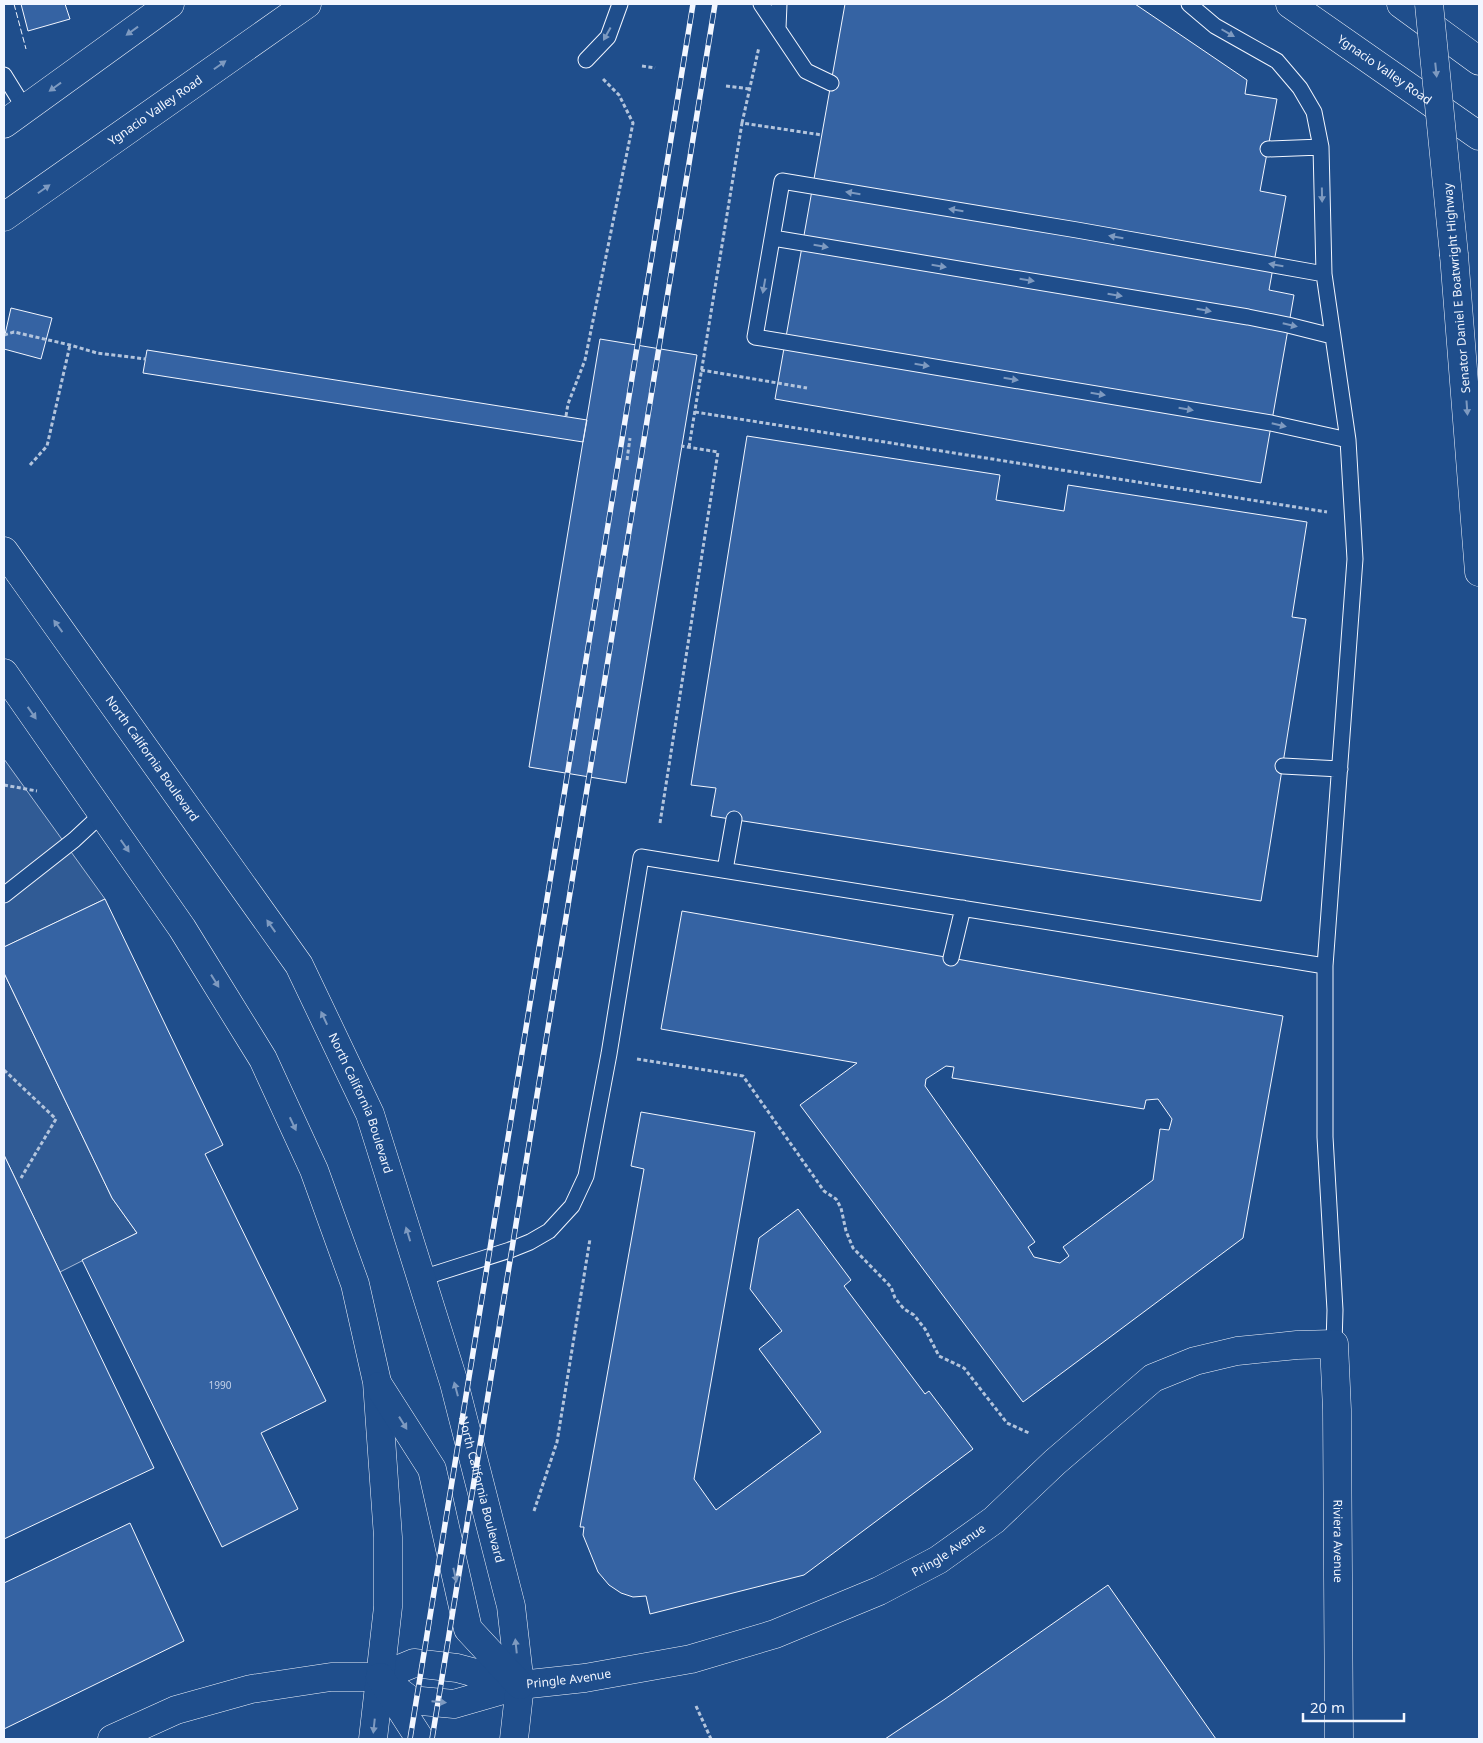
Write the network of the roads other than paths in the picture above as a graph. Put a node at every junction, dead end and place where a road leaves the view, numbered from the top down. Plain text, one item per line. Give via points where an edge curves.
1 (170, 4) edge
2 (307, 4) edge
3 (620, 4) edge
4 (761, 4) edge
5 (779, 4) edge
6 (1189, 4) edge
7 (1290, 4) edge
8 (1401, 4) edge
9 (1430, 4) edge
10 (778, 28) junction
11 (586, 60) dead end
12 (1479, 61) edge
13 (4, 75) edge
14 (831, 82) dead end
15 (14, 117) edge
16 (1479, 136) edge
17 (1321, 147) junction
18 (1268, 148) dead end
19 (4, 216) edge
20 (772, 238) junction
21 (1324, 274) junction
22 (1332, 336) junction
23 (1348, 440) junction
24 (4, 551) edge
25 (1479, 572) edge
26 (4, 673) edge
27 (1283, 766) dead end
28 (1340, 769) junction
29 (102, 814) junction
30 (734, 819) dead end
31 (725, 870) junction
32 (4, 895) edge
33 (963, 908) junction
34 (951, 958) dead end
35 (1325, 966) junction
36 (422, 1278) junction
37 (1334, 1344) junction
38 (376, 1382) junction
39 (380, 1677) junction
40 (520, 1685) junction
41 (112, 1739) edge
42 (373, 1739) edge
43 (420, 1739) edge
44 (514, 1739) edge
45 (1339, 1739) edge

1 -> 15 main road
19 -> 2 main road, Ygnacio Valley Road
3 -> 11 lane via 608,37
4 - 10 lane
5 - 10 lane
6 -> 17 lane via 1215,26 1277,61 1300,88 1314,112
7 - 16 main road, Ygnacio Valley Road
8 - 12 main road
9 -> 25 main road, Senator Daniel E Boatwright Highway, bridge
10 - 14 lane via 806,71
13 - 15 lane
17 - 18 lane
17 -> 21 lane
21 -> 20 lane via 782,181
20 -> 22 lane via 1248,317
20 -> 23 lane via 756,337 1271,423
21 - 22 lane
22 - 23 lane
23 - 28 lane via 1355,559
36 -> 24 main road, North California Boulevard via 370,1114 299,965
26 -> 29 main road
27 - 28 lane
28 - 35 lane
29 - 32 lane
29 -> 38 main road via 182,928 263,1059 314,1170 355,1284
30 - 31 lane
31 - 33 lane
31 - 36 lane via 641,858 586,1176 572,1206 549,1231 530,1242
33 - 34 lane
33 - 35 lane
35 - 37 lane via 1325,1137
40 -> 36 main road, North California Boulevard via 511,1606 454,1383
37 - 40 main road, Pringle Avenue via 1237,1351 1195,1361 1153,1378 1055,1462 994,1520 938,1560 870,1595 775,1634 691,1659 585,1678
37 - 45 main road, Riviera Avenue
38 - 39 main road via 388,1537 388,1607
38 -> 40 main road via 432,1469 468,1629
39 - 40 main road, Pringle Avenue via 414,1664 456,1668
39 -> 40 main road, Pringle Avenue via 410,1700 454,1704
39 - 41 main road, Pringle Avenue via 331,1677 251,1690 176,1710
39 -> 42 main road
39 - 43 main road
40 - 44 main road, North California Boulevard

